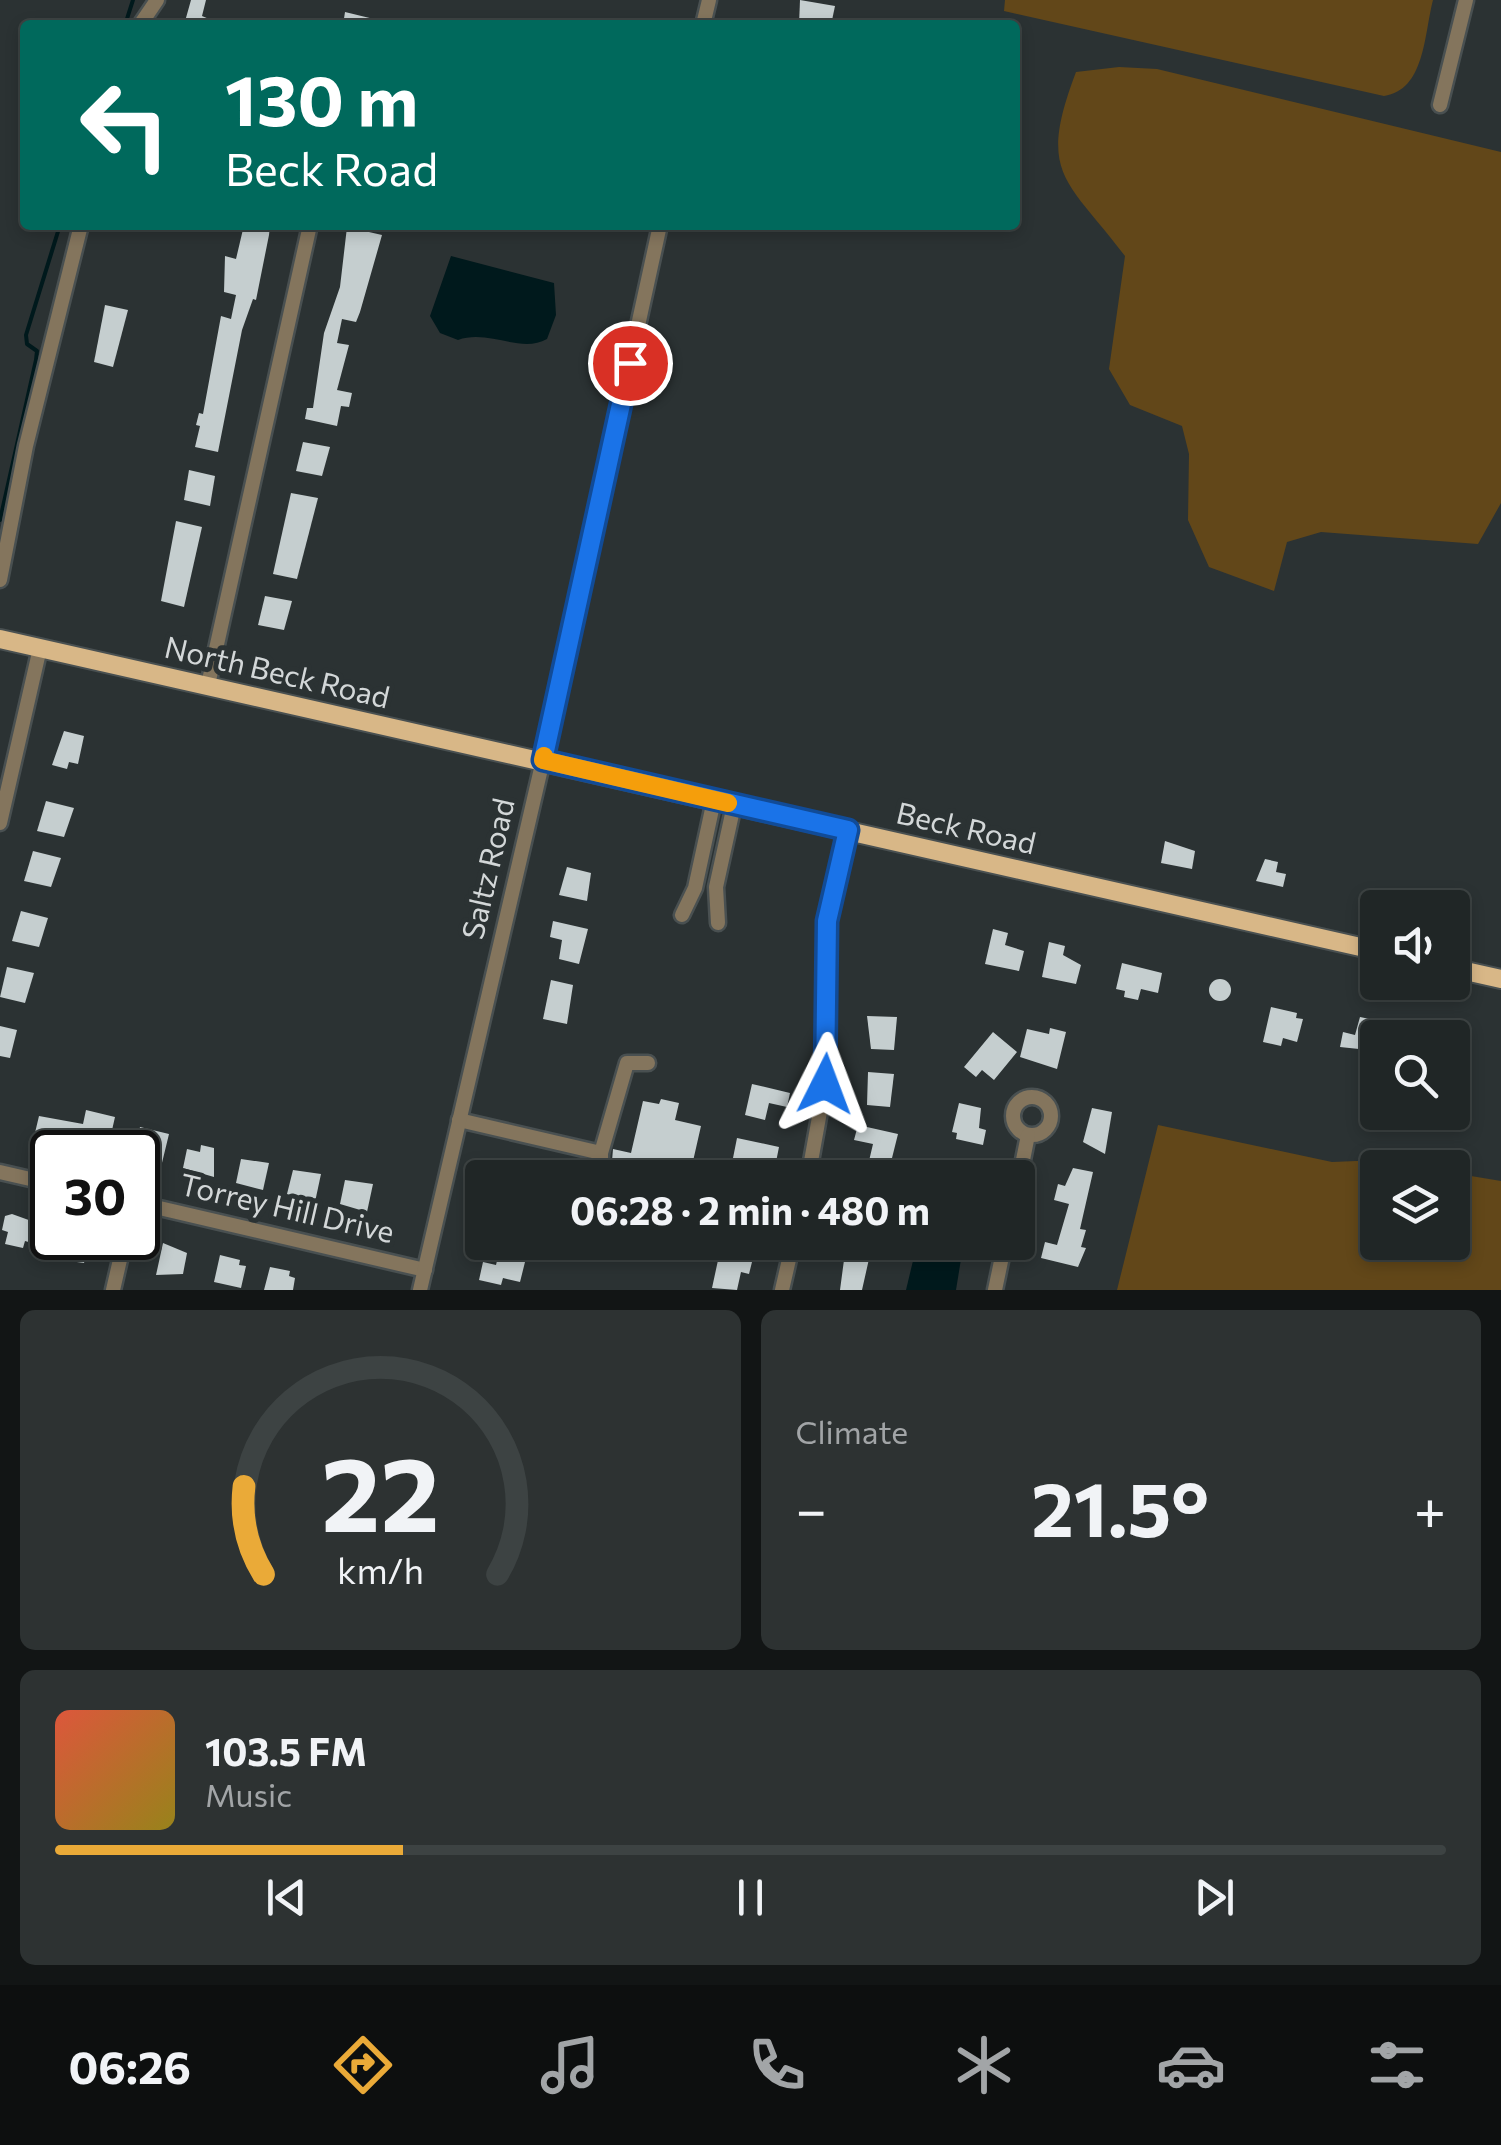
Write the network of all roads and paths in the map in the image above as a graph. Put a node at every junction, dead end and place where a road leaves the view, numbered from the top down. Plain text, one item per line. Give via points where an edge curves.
1 (1466, 0) edge
2 (1440, 105) dead end
3 (80, 230) edge
4 (309, 230) edge
5 (659, 230) edge
6 (0, 580) edge
7 (0, 639) edge
8 (40, 648) junction
9 (208, 685) junction
10 (543, 760) junction
11 (714, 800) junction
12 (734, 804) junction
13 (0, 823) edge
14 (848, 830) junction
15 (682, 915) dead end
16 (718, 924) dead end
17 (1360, 947) edge
18 (1470, 972) edge
19 (1501, 979) edge
20 (648, 1063) dead end
21 (459, 1120) junction
22 (1028, 1135) dead end
23 (600, 1153) junction
24 (600, 1160) edge
25 (811, 1160) edge
26 (1023, 1160) edge
27 (1, 1172) edge
28 (30, 1179) edge
29 (160, 1208) edge
30 (120, 1260) edge
31 (789, 1260) edge
32 (1001, 1260) edge
33 (425, 1270) junction
34 (113, 1290) edge
35 (420, 1290) edge
36 (782, 1290) edge
37 (995, 1290) edge

1 - 2 street
3 - 6 street
4 - 9 street
5 - 10 street, Saltz Road
7 - 8 main road, North Beck Road
8 - 9 main road, North Beck Road
8 - 13 street
9 - 10 main road, North Beck Road
10 - 11 main road, Beck Road
10 - 21 street, Saltz Road
11 - 12 main road, Beck Road
11 - 15 street via 695,888
12 - 14 main road, Beck Road
12 - 16 street via 716,887
14 - 17 main road, Beck Road
14 - 25 street via 827,921 825,1084
18 - 19 main road
20 - 23 street via 627,1062
21 - 23 street
21 - 33 street, Saltz Road
22 - 26 street
23 - 24 street
27 - 28 street
29 - 33 street, Torrey Hill Drive
30 - 34 street
31 - 36 street
32 - 37 street
33 - 35 street, Saltz Road

